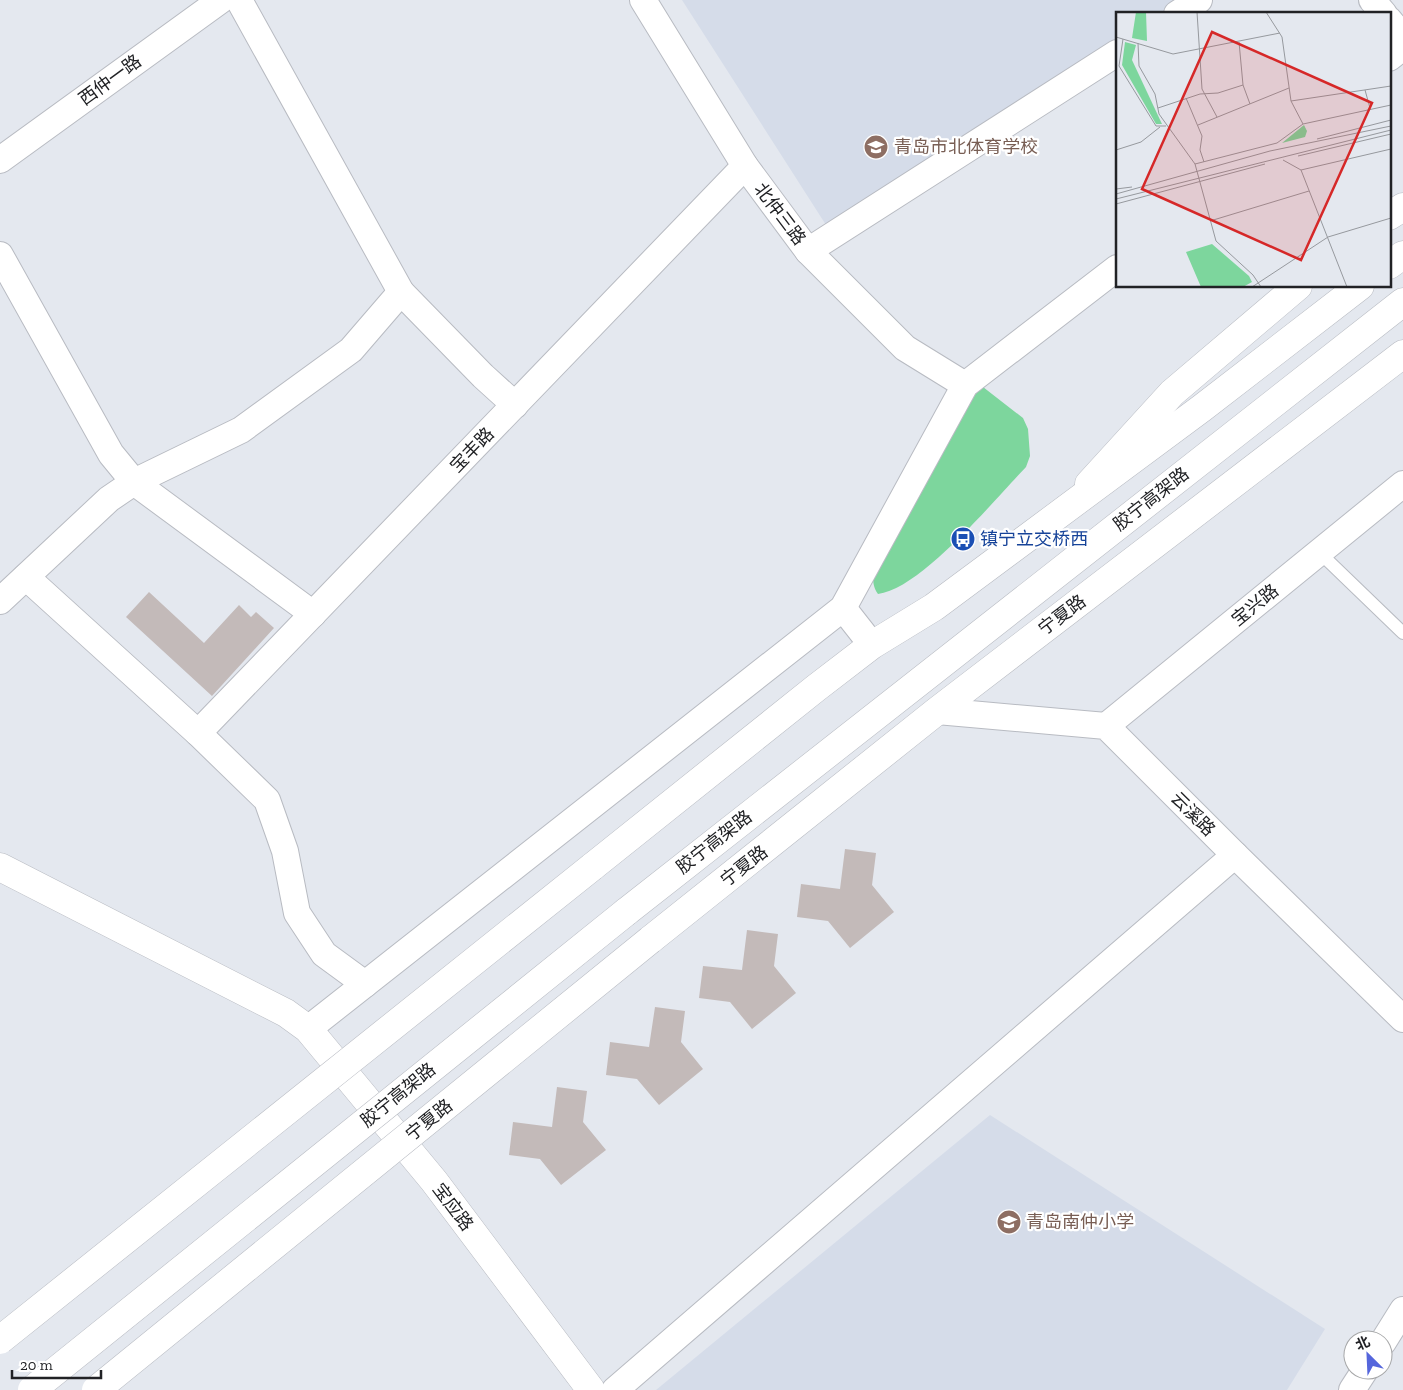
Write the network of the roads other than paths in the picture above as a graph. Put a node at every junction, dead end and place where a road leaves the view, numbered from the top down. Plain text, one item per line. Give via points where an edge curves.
1 (221, 0) edge
2 (239, 0) edge
3 (643, 0) edge
4 (1199, 0) edge
5 (1372, 0) edge
6 (1180, 12) edge
7 (1382, 12) edge
8 (1390, 21) edge
9 (1403, 37) edge
10 (1403, 47) edge
11 (1116, 54) edge
12 (1390, 57) edge
13 (0, 160) edge
14 (745, 166) junction
15 (1403, 207) edge
16 (1390, 215) edge
17 (808, 251) junction
18 (0, 255) edge
19 (1403, 255) edge
20 (1390, 264) edge
21 (1116, 269) edge
22 (1296, 288) edge
23 (1357, 288) edge
24 (401, 292) junction
25 (1403, 302) edge
26 (1403, 354) edge
27 (965, 385) junction
28 (515, 406) junction
29 (134, 482) junction
30 (1403, 484) edge
31 (1070, 505) junction
32 (1319, 552) junction
33 (26, 576) junction
34 (0, 601) edge
35 (843, 608) junction
36 (313, 614) junction
37 (1403, 633) edge
38 (872, 645) junction
39 (937, 711) junction
40 (1106, 726) junction
41 (198, 733) junction
42 (1235, 856) junction
43 (0, 867) edge
44 (365, 984) junction
45 (1403, 1020) edge
46 (308, 1029) junction
47 (1403, 1310) edge
48 (1390, 1330) edge
49 (0, 1340) edge
50 (32, 1390) edge
51 (96, 1390) edge
52 (591, 1390) edge
53 (614, 1390) edge

1 - 13 street, 西仲一路
2 - 24 street
3 - 14 street, 北仲三路
4 - 6 street
5 - 7 street
8 - 9 street
10 - 12 street
11 - 17 street
14 - 17 street, 北仲三路
14 - 28 street, 宝丰路
15 - 16 main road
17 - 27 street, 北仲三路 via 905,348
18 - 29 street via 111,454
19 - 20 main road
21 - 27 street
22 - 31 main road via 1172,393
23 - 31 main road
24 - 28 street
24 - 29 street via 351,350 241,430
25 - 50 main road, 胶宁高架路, bridge via 626,912
26 - 39 main road, 宁夏路
27 - 35 street
28 - 36 street, 宝丰路
29 - 33 street via 109,499
29 - 36 street
30 - 32 street, 宝兴路
31 - 38 main road via 934,607
32 - 37 lane
32 - 40 street, 宝兴路
33 - 34 street
33 - 41 street
35 - 38 street
35 - 44 street
36 - 41 street, 宝丰路
38 - 49 main road, bridge
39 - 40 street
39 - 51 main road, 宁夏路, bridge
40 - 42 street, 云溪路
41 - 44 street via 266,800 285,851 297,913 324,954
42 - 45 street, 云溪路
42 - 53 street
43 - 46 main road, 宝应路 via 286,1014
44 - 46 street
46 - 52 main road, 宝应路 via 434,1180
47 - 48 street

